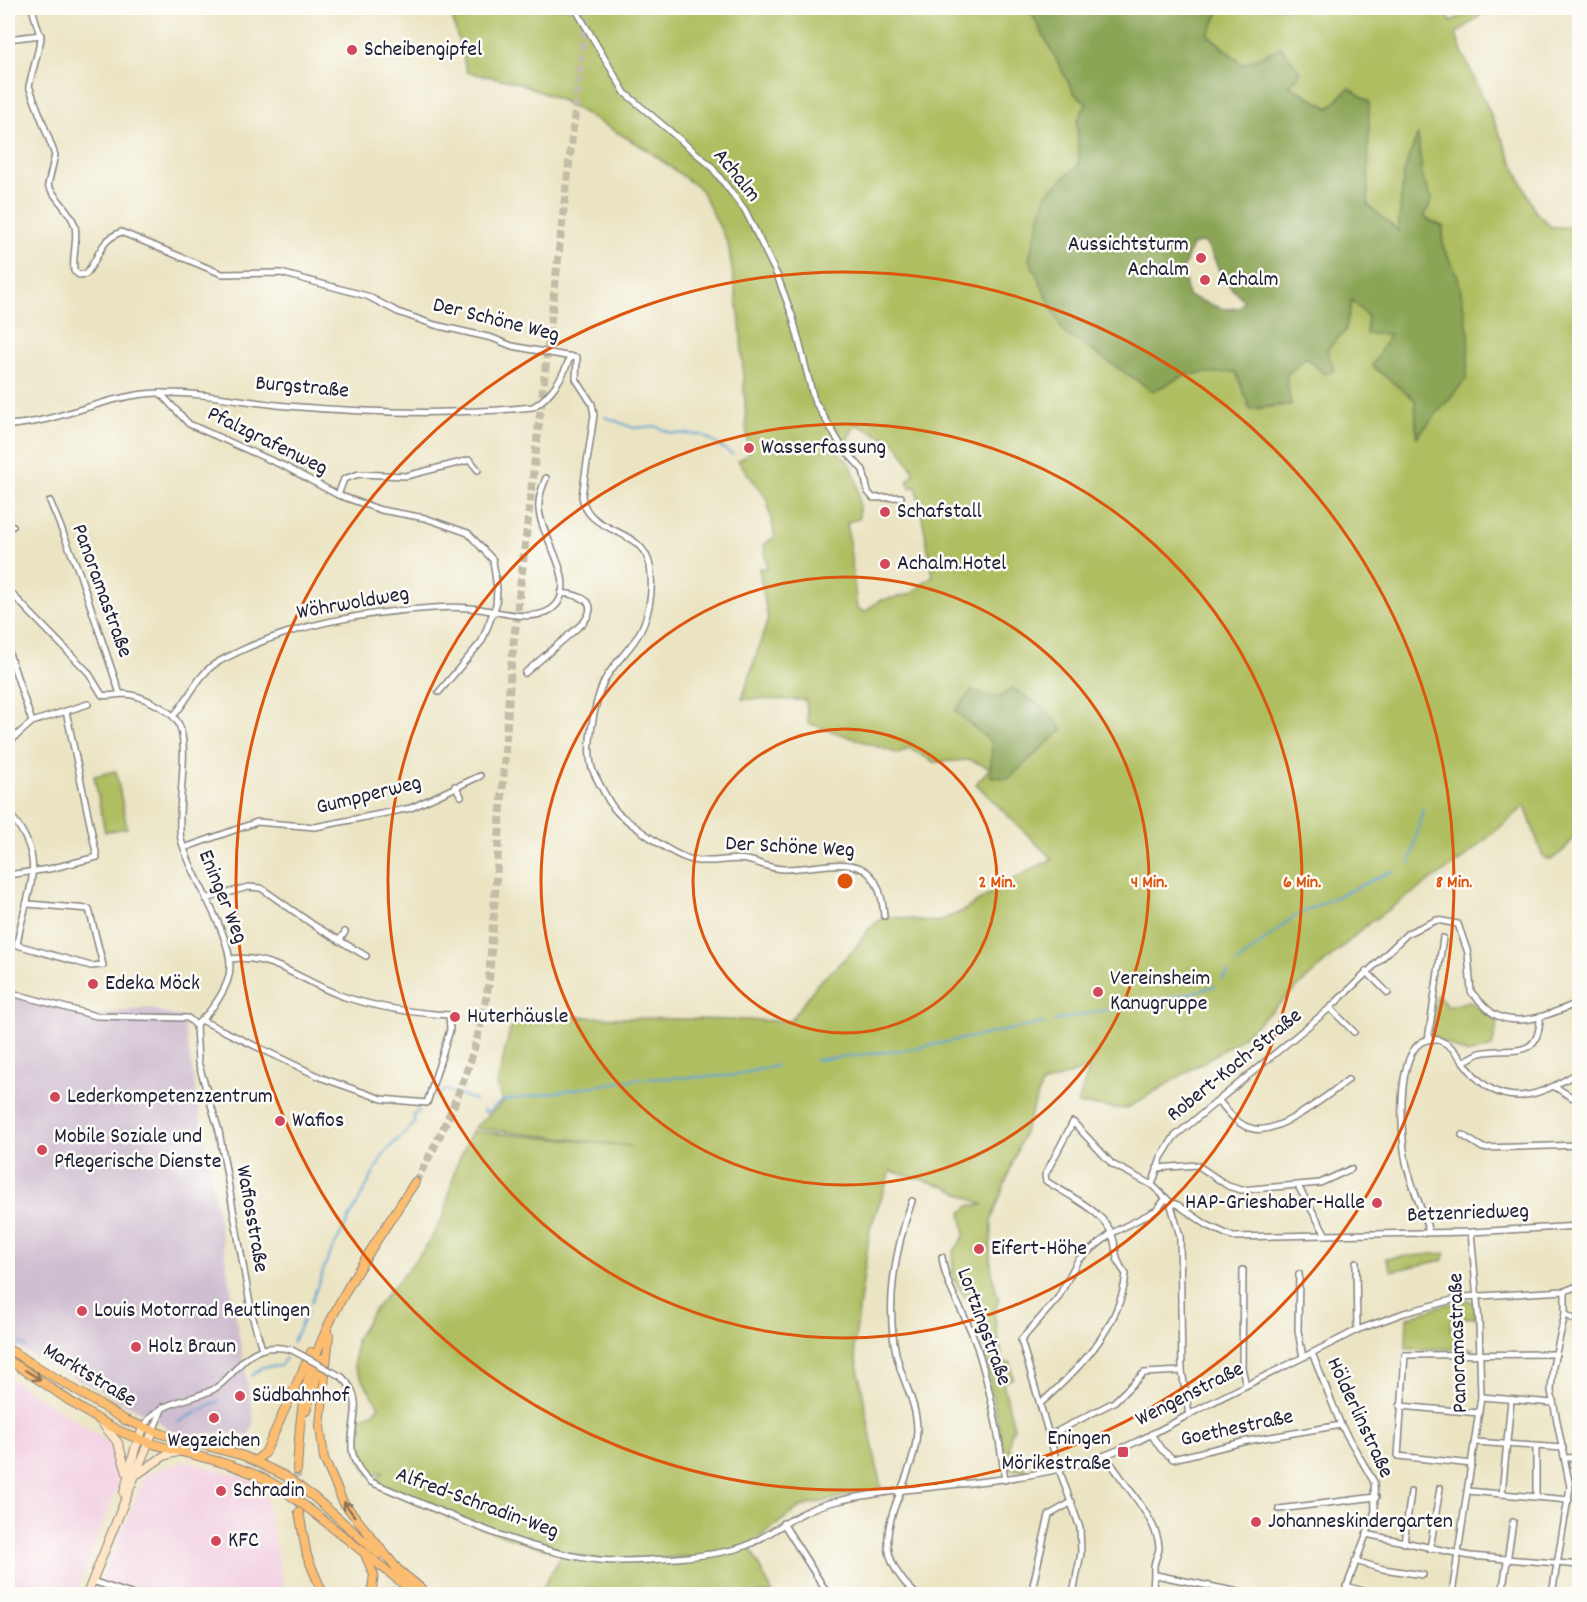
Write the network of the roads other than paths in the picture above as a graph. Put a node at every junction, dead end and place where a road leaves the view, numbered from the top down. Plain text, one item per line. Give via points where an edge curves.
1 (32, 8) edge
2 (575, 8) edge
3 (41, 35) junction
4 (8, 39) edge
5 (570, 356) junction
6 (159, 393) junction
7 (8, 425) edge
8 (478, 470) dead end
9 (546, 478) dead end
10 (338, 495) junction
11 (901, 497) dead end
12 (50, 501) dead end
13 (8, 590) edge
14 (561, 593) junction
15 (495, 612) junction
16 (8, 650) edge
17 (525, 673) dead end
18 (439, 692) dead end
19 (120, 694) junction
20 (88, 704) dead end
21 (66, 711) junction
22 (173, 716) junction
23 (32, 722) junction
24 (8, 726) edge
25 (15, 736) junction
26 (8, 743) edge
27 (480, 776) dead end
28 (456, 786) junction
29 (461, 796) dead end
30 (8, 812) edge
31 (184, 848) junction
32 (33, 871) junction
33 (8, 875) edge
34 (206, 899) junction
35 (28, 904) junction
36 (884, 916) dead end
37 (345, 932) dead end
38 (1443, 938) dead end
39 (339, 941) junction
40 (366, 956) dead end
41 (230, 959) junction
42 (1366, 971) junction
43 (8, 992) edge
44 (1388, 993) dead end
45 (1580, 1002) edge
46 (1330, 1008) junction
47 (1540, 1019) junction
48 (199, 1023) junction
49 (1354, 1032) dead end
50 (1428, 1040) junction
51 (1463, 1062) junction
52 (1580, 1071) edge
53 (1348, 1080) dead end
54 (1555, 1087) junction
55 (1219, 1101) junction
56 (1580, 1102) edge
57 (1462, 1135) dead end
58 (1580, 1145) edge
59 (1157, 1168) junction
60 (1351, 1168) dead end
61 (415, 1182) tunnel mouth
62 (1152, 1185) junction
63 (1298, 1186) junction
64 (1168, 1200) junction
65 (912, 1201) dead end
66 (1580, 1226) edge
67 (1429, 1232) junction
68 (1471, 1232) junction
69 (1112, 1233) junction
70 (1326, 1235) junction
71 (942, 1257) dead end
72 (1356, 1262) dead end
73 (1243, 1270) dead end
74 (1299, 1274) dead end
75 (1580, 1285) edge
76 (1565, 1291) junction
77 (1477, 1295) junction
78 (1565, 1314) junction
79 (331, 1321) junction
80 (1580, 1323) edge
81 (1357, 1330) junction
82 (327, 1346) junction
83 (8, 1349) edge
84 (262, 1349) junction
85 (1312, 1353) junction
86 (1480, 1353) junction
87 (1556, 1354) junction
88 (1303, 1357) junction
89 (8, 1360) edge
90 (1182, 1371) junction
91 (1246, 1385) junction
92 (1481, 1397) junction
93 (1511, 1400) junction
94 (1553, 1403) junction
95 (1040, 1404) junction
96 (1400, 1406) junction
97 (163, 1407) junction
98 (1479, 1413) junction
99 (1189, 1414) junction
100 (99, 1420) junction
101 (1341, 1425) junction
102 (301, 1426) junction
103 (143, 1428) junction
104 (153, 1431) junction
105 (1151, 1434) junction
106 (1050, 1435) junction
107 (138, 1439) junction
108 (148, 1442) junction
109 (1475, 1442) junction
110 (1506, 1446) junction
111 (1536, 1447) junction
112 (1563, 1448) junction
113 (180, 1451) junction
114 (1106, 1455) junction
115 (1566, 1458) junction
116 (1580, 1458) edge
117 (256, 1460) junction
118 (1472, 1464) junction
119 (1059, 1469) junction
120 (297, 1470) tunnel mouth
121 (137, 1474) junction
122 (128, 1480) junction
123 (1005, 1480) junction
124 (1440, 1488) dead end
125 (1468, 1491) junction
126 (900, 1492) junction
127 (1410, 1492) dead end
128 (1502, 1494) junction
129 (1376, 1497) junction
130 (1536, 1497) junction
131 (1569, 1500) junction
132 (1072, 1502) junction
133 (120, 1509) junction
134 (1279, 1509) dead end
135 (807, 1510) joint
136 (299, 1512) tunnel mouth
137 (1513, 1521) dead end
138 (783, 1523) junction
139 (1366, 1534) junction
140 (1404, 1543) junction
141 (1430, 1548) junction
142 (364, 1554) junction
143 (1460, 1554) junction
144 (1508, 1559) junction
145 (1355, 1561) junction
146 (1559, 1563) junction
147 (1580, 1565) edge
148 (399, 1571) junction
149 (1156, 1575) junction
150 (1423, 1575) dead end
151 (92, 1581) junction
152 (1346, 1586) junction
153 (87, 1594) edge
154 (131, 1594) edge
155 (323, 1594) edge
156 (371, 1594) edge
157 (381, 1594) edge
158 (406, 1594) edge
159 (416, 1594) edge
160 (428, 1594) edge
161 (828, 1594) edge
162 (916, 1594) edge
163 (1031, 1594) edge
164 (1073, 1594) edge
165 (1152, 1594) edge
166 (1248, 1594) edge
167 (1344, 1594) edge
168 (1389, 1594) edge
169 (1452, 1594) edge
170 (1502, 1594) edge
171 (1552, 1594) edge

1 - 3 street
2 - 11 street, Achalm via 625,93 710,165 745,210 793,318 813,400 821,416 863,470 873,498
3 - 4 street
3 - 5 street, Der Schöne Weg via 29,86 55,155 48,185 75,228 73,264 79,275 92,267 107,238 121,232 222,274 281,273 367,296 435,325 512,346
5 - 6 street, Burgstraße via 560,379 541,402 522,408 437,414 286,406 199,394
5 - 36 street, Der Schöne Weg via 577,358 576,379 594,415 583,506 594,520 638,542 650,565 645,621 604,682 590,741 592,768 611,804 619,815 693,860 747,860 783,870 834,863 861,867 881,890
6 - 7 street, Burgstraße via 130,396
6 - 10 street, Pfalzgrafenweg via 189,424
8 - 10 street, Pfalzgrafenweg via 470,460 406,476 359,474 344,479
9 - 14 street via 539,510 559,567
10 - 15 street, Pfalzgrafenweg via 468,533 493,560
12 - 19 street, Panoramastraße via 79,572
13 - 19 street via 88,672 100,694
14 - 15 street, Wöhrwoldweg via 553,608 540,613
14 - 17 street via 586,599 589,615
15 - 18 street, Pfalzgrafenweg via 482,641
15 - 22 street, Wöhrwoldweg via 454,608 400,611 283,633 211,666
16 - 23 street
19 - 22 street via 140,697
20 - 21 street
21 - 23 street
21 - 32 street via 97,857
22 - 31 street, Eninger Weg via 181,731
23 - 25 street
24 - 25 street
25 - 26 street
27 - 28 street, Gumpperweg
28 - 29 street, Gumpperweg
28 - 31 street, Gumpperweg via 404,809 315,827 257,822
30 - 32 street via 28,843
31 - 34 street, Eninger Weg
32 - 33 street
32 - 35 street
34 - 39 street via 248,887 261,888
34 - 41 street, Eninger Weg
35 - 35 street via 18,946 91,966 103,965 89,909
37 - 39 street
38 - 50 street
39 - 40 street
41 - 48 street via 226,985
41 - 48 street, Eninger Weg via 264,959 311,984 368,1004 449,1016 450,1030 427,1103 382,1099 332,1082
42 - 44 street
42 - 46 street, Robert-Koch-Straße
42 - 47 street, Robert-Koch-Straße via 1408,933 1437,920 1458,924 1468,952 1471,992 1494,1014
43 - 48 street via 88,1015 183,1017
45 - 47 street, Robert-Koch-Straße
46 - 49 street, Robert-Koch-Straße
46 - 55 street, Robert-Koch-Straße
47 - 51 street via 1535,1042 1526,1050 1479,1053
48 - 84 street, Wafiosstraße via 198,1062 219,1131 252,1315
50 - 51 street via 1450,1046
50 - 67 street via 1409,1059 1404,1075 1402,1116 1406,1161
51 - 54 street via 1476,1078 1503,1094 1526,1096
52 - 54 street
53 - 55 street via 1290,1119 1255,1130 1235,1121
54 - 56 street
55 - 59 street, Robert-Koch-Straße via 1174,1137
57 - 58 street via 1484,1148
59 - 62 street, Robert-Koch-Straße
59 - 63 street via 1197,1165 1241,1190
60 - 63 street via 1320,1183
61 - 79 main road via 360,1264
62 - 64 street, Betzenriedweg
62 - 69 street, Betzenriedweg via 1112,1164 1072,1122 1045,1174 1046,1181 1104,1220
63 - 70 street
64 - 69 street via 1157,1210
64 - 70 street, Betzenriedweg via 1233,1237
64 - 90 street via 1180,1236
65 - 126 street via 898,1250 892,1302 896,1348 917,1429
66 - 68 street, Betzenriedweg
67 - 68 street, Betzenriedweg
67 - 70 street, Betzenriedweg
68 - 77 street, Panoramastraße
69 - 95 street via 1116,1262 1126,1274 1116,1314 1089,1355
69 - 95 street via 1078,1260 1058,1298 1021,1340
71 - 123 street, Lortzingstraße via 952,1295 977,1345
72 - 81 street
73 - 91 street via 1242,1368
74 - 88 street via 1298,1331
75 - 76 street, Wengenstraße
76 - 77 street, Wengenstraße
76 - 78 street
77 - 81 street, Wengenstraße via 1421,1308
77 - 86 street, Panoramastraße
78 - 80 street
78 - 87 street
79 - 82 main road
79 - 102 main road via 308,1378
79 - 117 main road via 313,1348 265,1453
81 - 85 street, Wengenstraße
82 - 102 main road
148 -> 82 main road via 343,1502 324,1459 320,1426
83 - 103 main road, Marktstraße via 106,1410
84 - 97 street via 246,1358 220,1386 198,1398
84 - 138 street, Alfred-Schradin-Weg, bridge via 292,1350 342,1377 351,1387 356,1400 351,1449 355,1462 371,1482 515,1541 601,1560 688,1557 749,1545
85 - 88 street, Wengenstraße
85 - 101 street, Hölderlinstraße
86 - 87 street
86 - 92 street, Panoramastraße
86 - 96 street via 1405,1355
87 - 94 street
88 - 91 street, Wengenstraße
89 -> 100 main road, Marktstraße
90 - 99 street
90 - 106 street via 1144,1373 1114,1402
91 - 99 street, Wengenstraße
92 - 93 street
92 - 98 street, Panoramastraße
93 - 94 street
93 - 110 street
94 - 112 street
95 - 106 street
96 - 98 street
96 - 118 street via 1398,1456
97 - 103 street via 152,1414
97 - 104 street
98 - 109 street, Panoramastraße
99 - 105 street, Wengenstraße
100 - 107 main road, Marktstraße
100 - 122 main road via 118,1443
101 - 105 street, Goethestraße via 1173,1459
101 - 129 street, Hölderlinstraße via 1374,1482
102 - 120 main road
103 - 104 main road, Marktstraße
103 - 107 main road
104 - 108 main road
104 - 117 main road, Marktstraße
105 - 114 street, Wengenstraße
106 - 119 street
107 - 108 main road, Marktstraße
107 - 122 main road, Marktstraße
108 - 113 main road
108 - 121 main road, Marktstraße
109 - 110 street
109 - 118 street, Panoramastraße
110 - 111 street
110 - 128 street
111 - 112 street
111 - 130 street
112 - 115 street
113 - 121 main road via 158,1459
113 - 142 main road, bridge via 237,1465 279,1486
114 - 119 street, Wengenstraße
114 - 149 street via 1156,1533
115 - 116 street
115 - 131 street
117 - 148 main road, Marktstraße, bridge via 315,1498
118 - 125 street, Panoramastraße
119 - 123 street, Wengenstraße
119 - 132 street
121 - 133 main road, Marktstraße
122 - 133 main road, Marktstraße
123 - 126 street, Wengenstraße
124 - 141 street
125 - 128 street
125 - 143 street, Panoramastraße
126 - 135 street, Wengenstraße
126 - 162 street via 886,1535 888,1552 894,1570
127 - 140 street
128 - 130 street
129 - 134 street, Hölderlinstraße
129 - 139 street, Hölderlinstraße
130 - 131 street
131 - 146 street
132 - 163 street via 1049,1515
132 - 164 street via 1080,1528 1081,1552
133 - 151 main road, Marktstraße
135 - 138 street, Alfred-Schradin-Weg
136 - 155 main road via 307,1556
137 - 144 street
138 - 161 street
139 - 140 street
139 - 145 street, Hölderlinstraße
140 - 141 street
141 - 143 street
142 - 156 main road via 374,1575
142 - 159 main road
143 - 144 street
143 - 169 street, Panoramastraße
144 - 146 street
144 - 170 street
145 - 150 street
145 - 152 street, Hölderlinstraße
146 - 147 street
146 - 171 street
148 - 160 main road
149 - 165 street
149 - 166 street
151 - 153 main road, Marktstraße
151 - 154 street
152 - 167 street, Hölderlinstraße
152 - 168 street
157 - 158 main road

